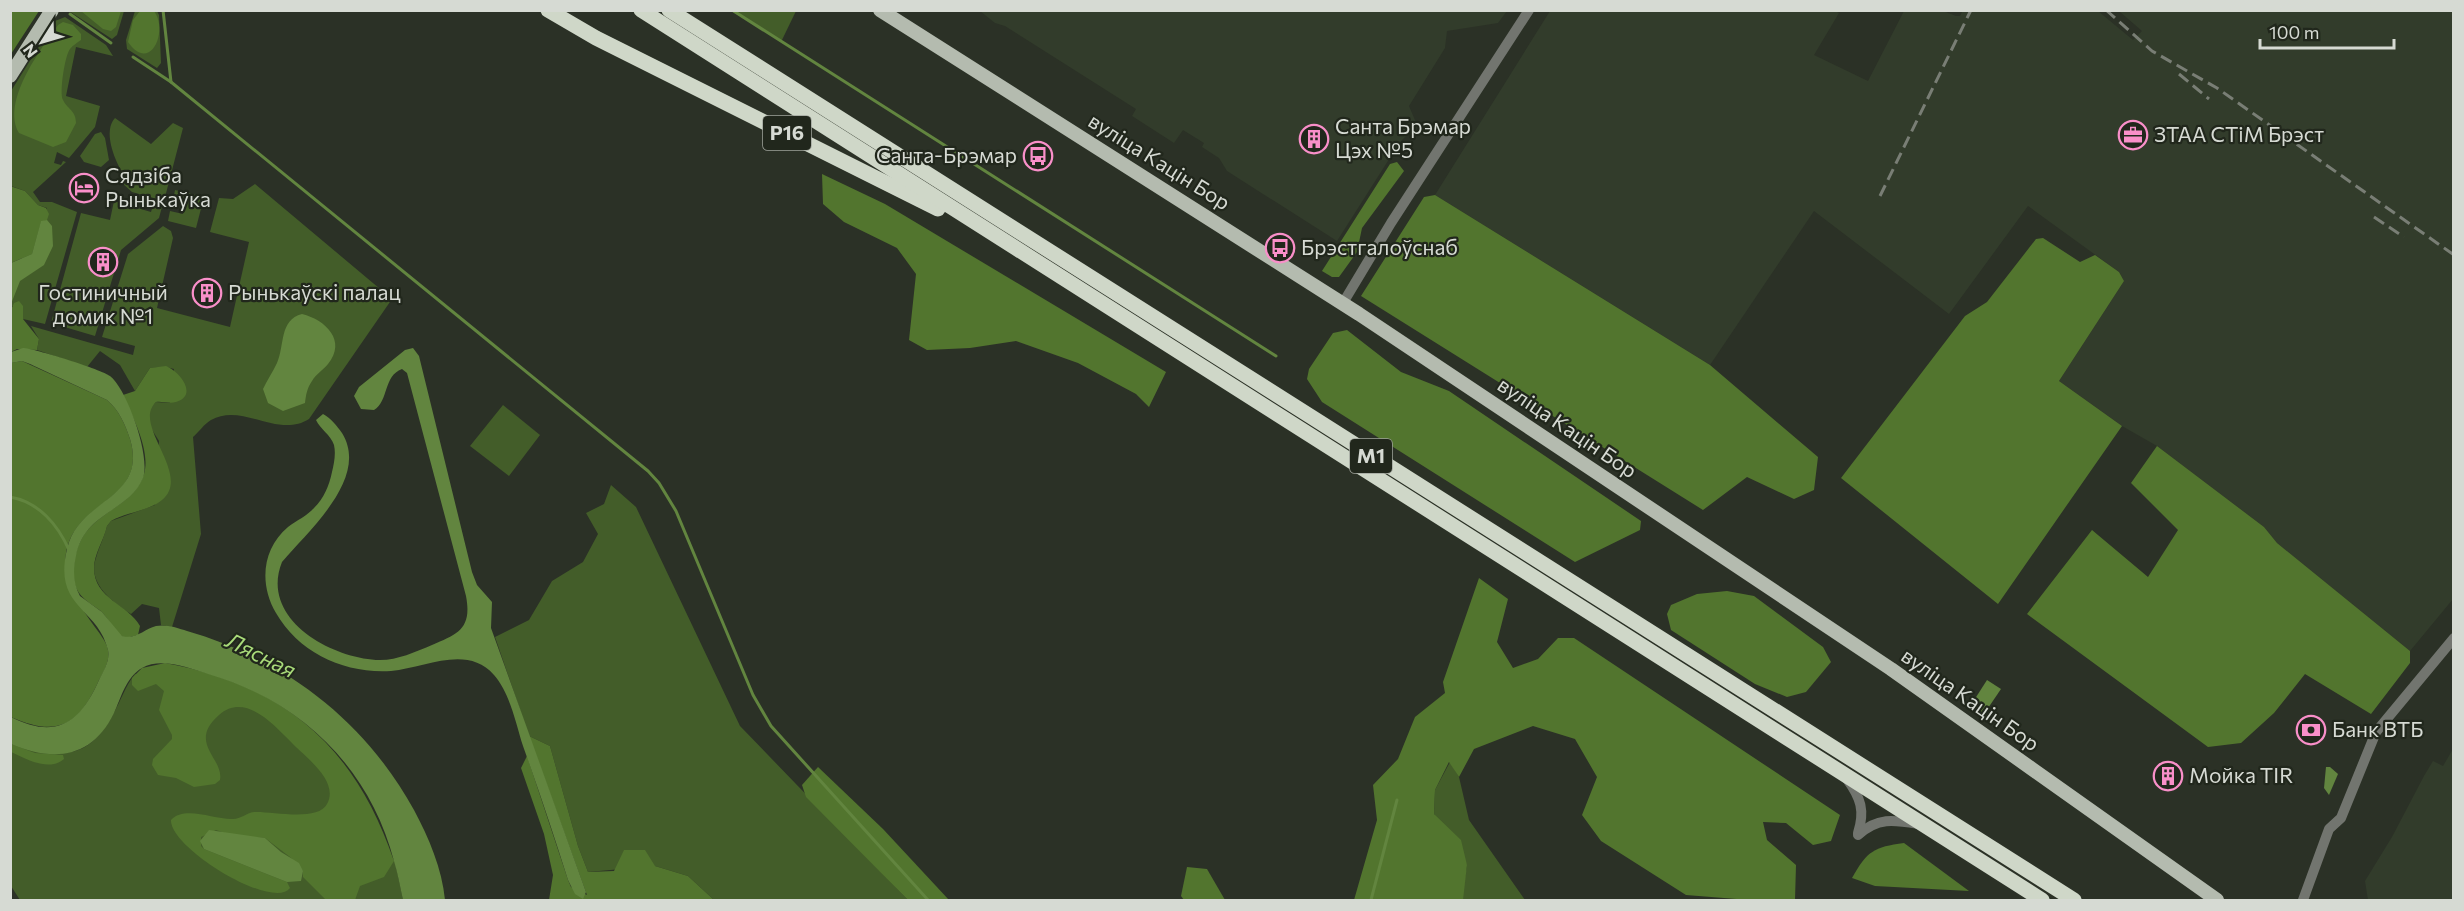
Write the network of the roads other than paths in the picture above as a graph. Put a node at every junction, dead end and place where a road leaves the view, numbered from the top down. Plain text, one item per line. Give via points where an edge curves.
1 (52, 10) edge
2 (548, 10) edge
3 (641, 10) edge
4 (669, 10) edge
5 (880, 10) edge
6 (1529, 10) edge
7 (10, 76) edge
8 (1026, 254) junction
9 (1343, 303) junction
10 (2454, 638) edge
11 (1841, 772) junction
12 (1925, 826) junction
13 (2042, 900) edge
14 (2074, 900) edge
15 (2217, 900) edge
16 (2303, 900) edge

1 - 7 main road
2 - 8 highway, Р16 via 596,38
3 - 8 highway, М1
4 - 14 highway, М1
5 - 9 main road, вуліца Кацін Бор
6 - 9 street
8 - 11 highway, М1
9 - 15 main road, вуліца Кацін Бор via 1892,669
10 - 16 street via 2376,732 2341,818 2329,830
11 - 12 highway, М1
11 - 12 street via 1863,812 1858,835 1877,821
12 - 13 highway, М1

